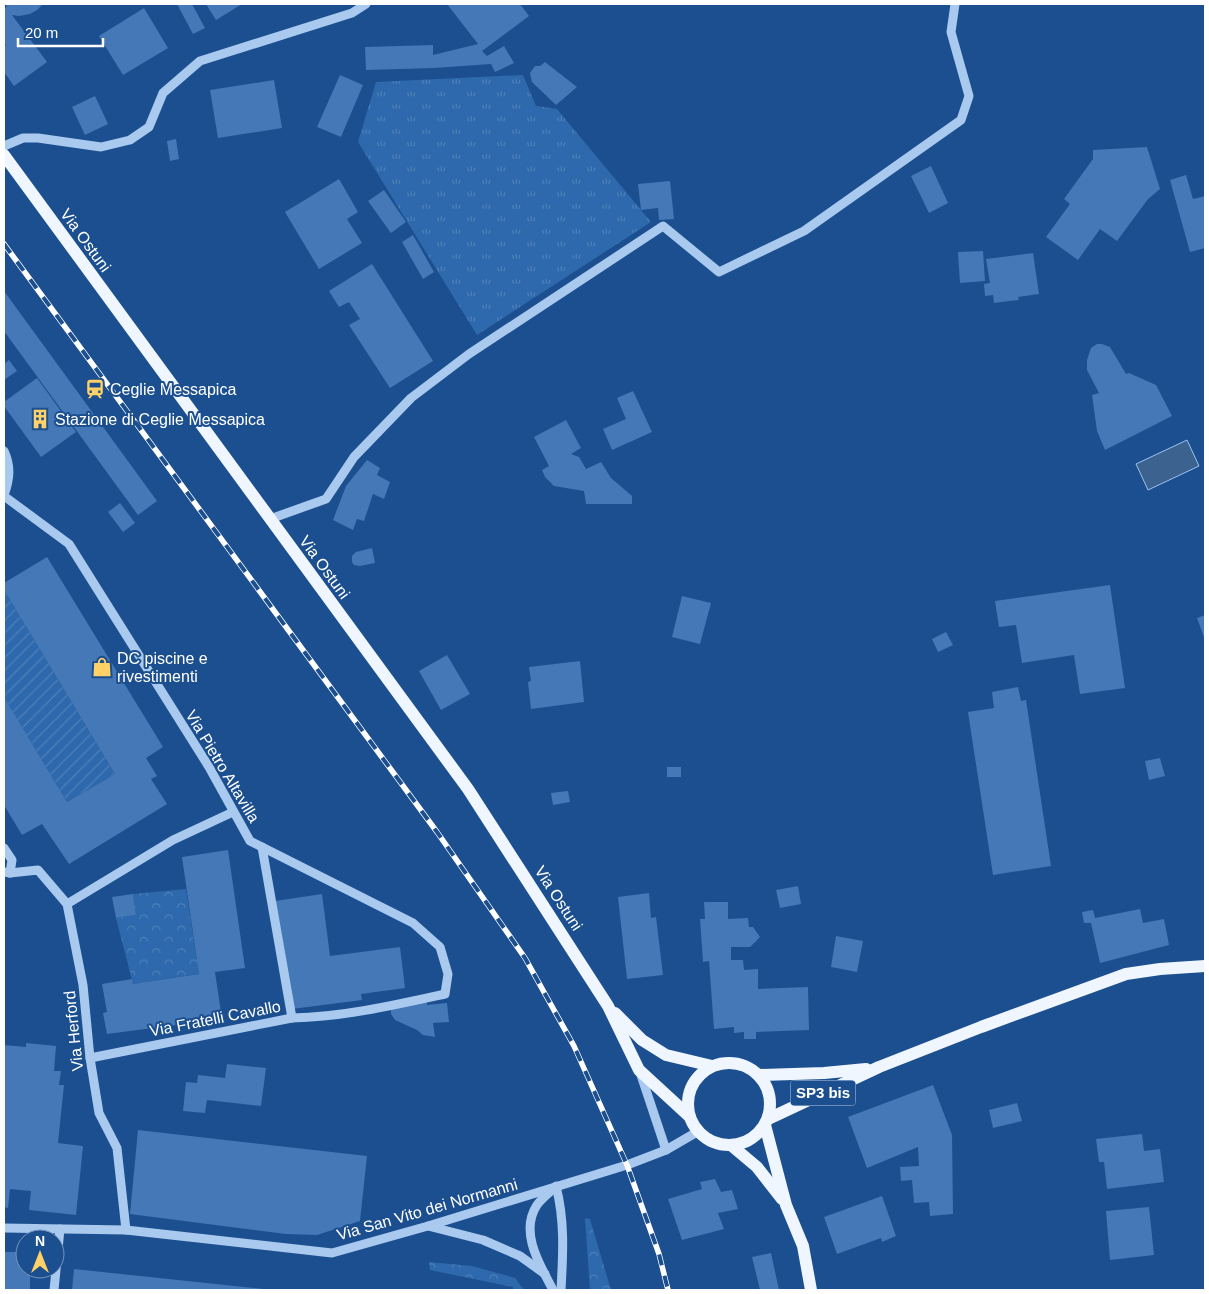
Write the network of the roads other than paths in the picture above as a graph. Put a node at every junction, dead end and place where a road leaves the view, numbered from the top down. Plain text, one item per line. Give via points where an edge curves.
1 (366, 4) edge
2 (955, 4) edge
3 (4, 146) edge
4 (4, 155) edge
5 (4, 451) edge
6 (4, 496) edge
7 (270, 519) junction
8 (234, 812) junction
9 (262, 847) junction
10 (4, 848) edge
11 (7, 872) edge
12 (67, 904) junction
13 (1205, 966) edge
14 (608, 1006) junction
15 (292, 1018) junction
16 (90, 1058) junction
17 (712, 1066) junction
18 (879, 1067) junction
19 (639, 1070) junction
20 (758, 1075) junction
21 (689, 1116) junction
22 (766, 1122) junction
23 (697, 1132) junction
24 (732, 1146) junction
25 (666, 1150) junction
26 (556, 1186) junction
27 (786, 1205) junction
28 (428, 1226) junction
29 (4, 1228) edge
30 (60, 1229) edge
31 (65, 1229) edge
32 (126, 1230) junction
33 (545, 1274) junction
34 (553, 1290) edge
35 (561, 1290) edge
36 (811, 1290) edge

1 - 3 street via 352,13 200,61 164,93 149,127 130,140 101,147 23,138
2 - 7 street via 951,32 969,96 961,120 804,231 719,272 663,226 469,354 411,398 354,457 326,499
4 - 7 main road, Via Ostuni
5 - 6 street via 9,482
6 - 8 street, Via Pietro Altavilla via 69,544
7 - 14 main road, Via Ostuni via 468,789
8 - 9 street, Via Pietro Altavilla via 250,841
8 - 12 street via 173,840
9 - 15 street, Via Fratelli Cavallo
9 - 15 street, Via Pietro Altavilla via 413,922 440,947 448,974 445,994 315,1018
10 - 11 street via 12,860
11 - 12 street, Via Herford via 38,870
12 - 16 street, Via Herford via 83,985
13 - 18 main road, SP3 bis via 1126,974
14 - 17 main road via 642,1040 666,1055
14 - 19 main road
15 - 16 street, Via Fratelli Cavallo
16 - 32 street, Via Herford via 99,1114 117,1148
17 - 20 main road via 736,1064
17 - 21 main road via 691,1087 687,1106
18 - 20 main road, SP3 bis
18 - 22 main road, SP3 bis
19 - 21 main road
19 - 25 street
20 - 22 main road via 770,1100
21 - 23 main road
22 - 24 main road via 757,1135
22 - 27 main road
23 - 24 main road via 713,1143
23 - 25 street, Via San Vito dei Normanni
24 - 27 main road via 757,1167
25 - 26 street, Via San Vito dei Normanni
26 - 28 street, Via San Vito dei Normanni
26 - 33 street via 537,1205 530,1224 532,1244
26 - 35 street via 564,1237
27 - 36 main road via 803,1246
28 - 32 street, Via San Vito dei Normanni via 332,1252
28 - 33 street via 483,1240 520,1256
29 - 30 street, Via San Vito dei Normanni
31 - 32 street, Via San Vito dei Normanni
33 - 34 street

